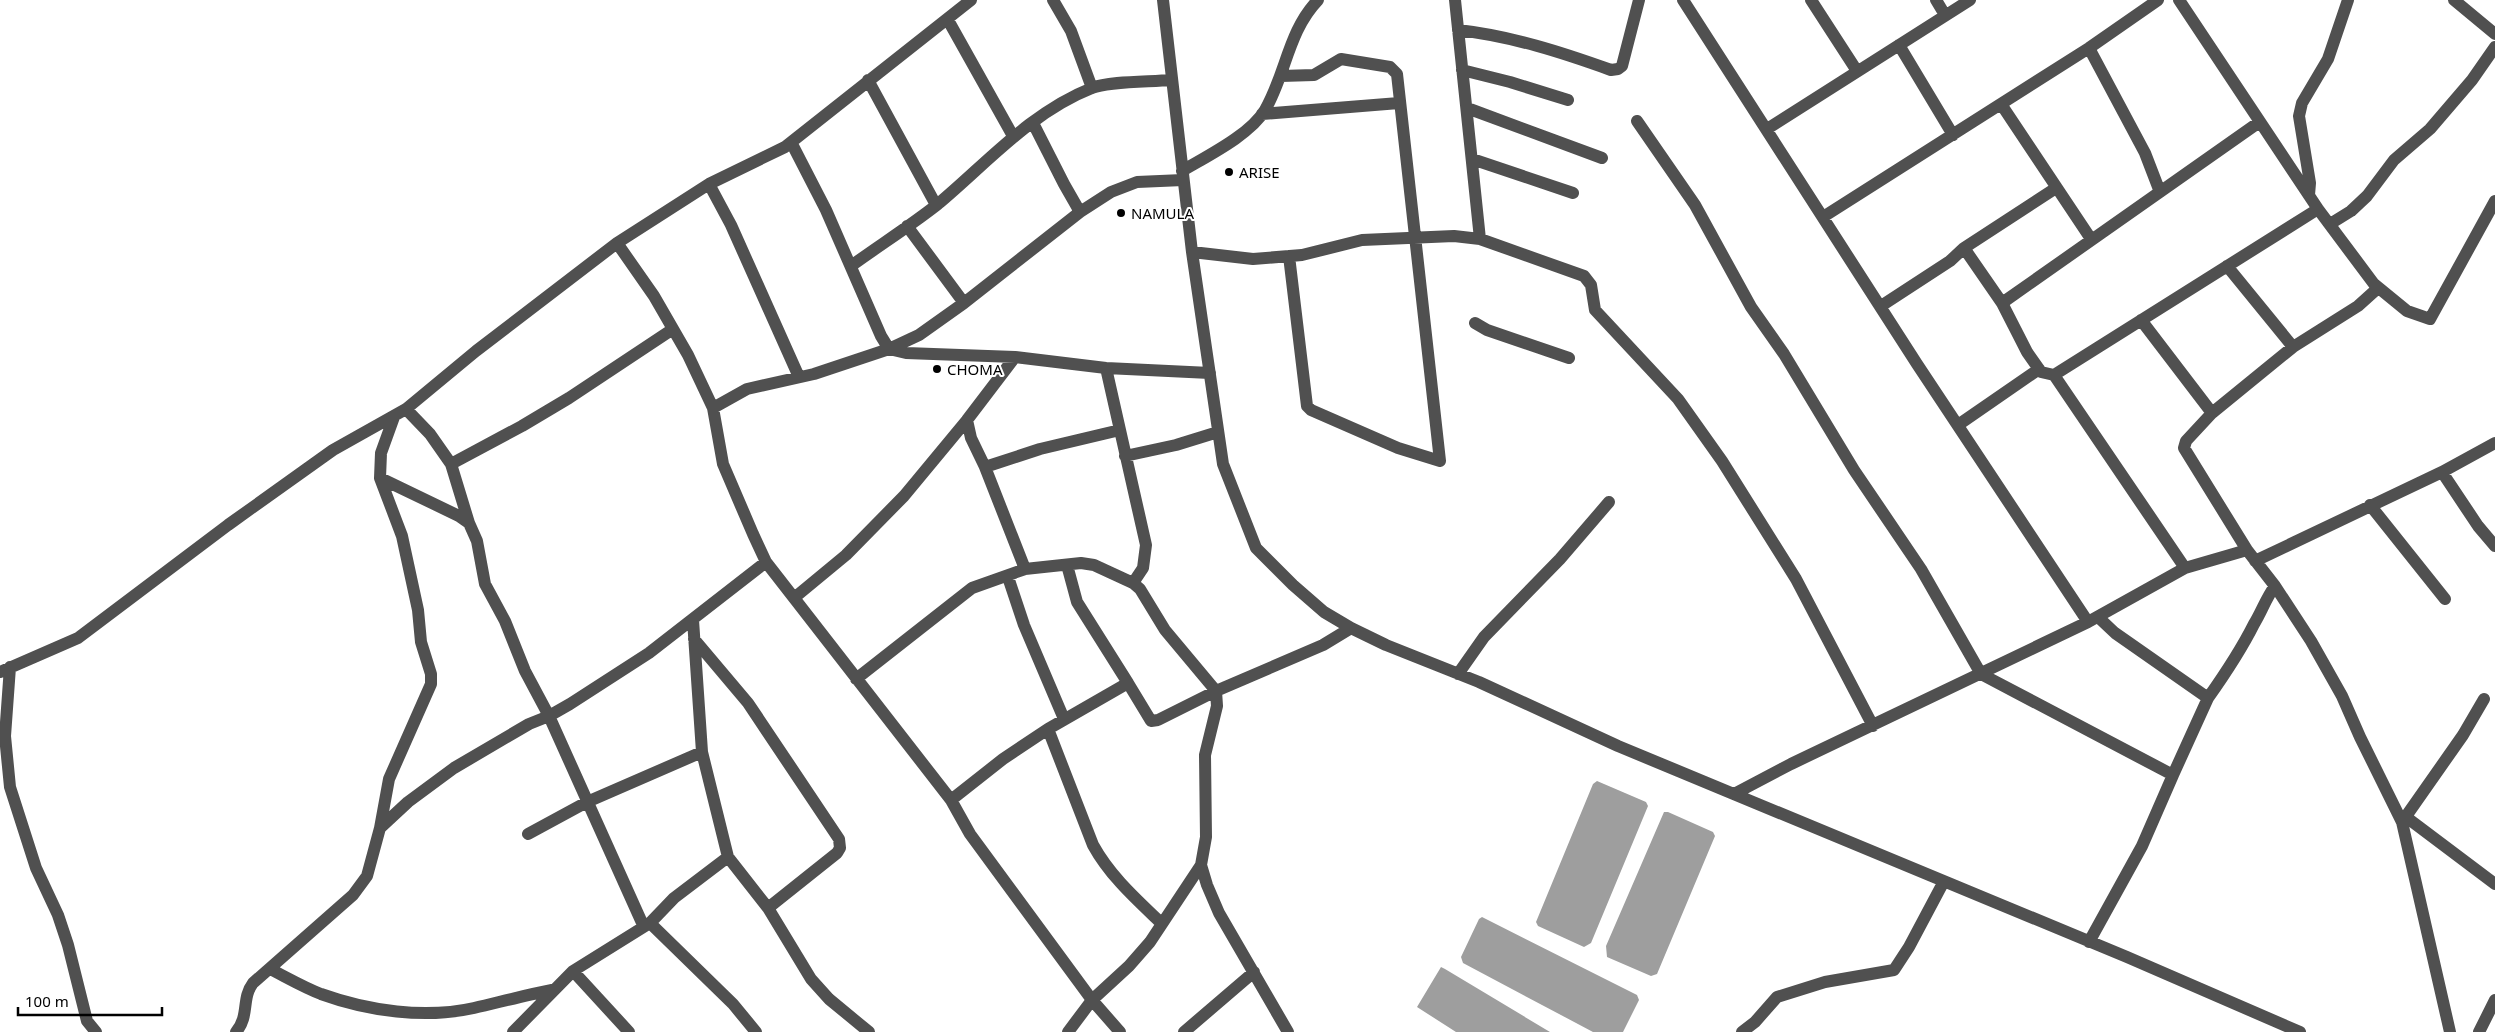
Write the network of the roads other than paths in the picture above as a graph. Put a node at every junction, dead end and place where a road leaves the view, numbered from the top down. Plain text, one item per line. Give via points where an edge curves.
1 (971, 0) edge
2 (1053, 0) edge
3 (1163, 0) edge
4 (1318, 0) edge
5 (1454, 0) edge
6 (1639, 0) edge
7 (1683, 0) edge
8 (1811, 0) edge
9 (1936, 0) edge
10 (1970, 0) edge
11 (2158, 0) edge
12 (2179, 0) edge
13 (2348, 0) edge
14 (2454, 0) edge
15 (1945, 15) junction
16 (948, 20) junction
17 (1458, 30) junction
18 (2495, 34) edge
19 (1899, 45) junction
20 (2495, 47) edge
21 (2089, 48) junction
22 (1462, 70) junction
23 (1858, 71) junction
24 (1281, 76) junction
25 (868, 80) junction
26 (1171, 80) junction
27 (1092, 88) junction
28 (1568, 100) dead end
29 (1399, 103) junction
30 (2001, 104) junction
31 (1467, 108) junction
32 (1262, 114) junction
33 (1637, 121) dead end
34 (2258, 122) junction
35 (1033, 123) junction
36 (1767, 129) junction
37 (1953, 135) junction
38 (1013, 136) junction
39 (791, 142) junction
40 (1602, 158) dead end
41 (1472, 159) junction
42 (1183, 176) junction
43 (708, 184) junction
44 (2056, 188) junction
45 (1573, 192) dead end
46 (2160, 192) junction
47 (2309, 195) junction
48 (2495, 201) edge
49 (936, 205) junction
50 (2318, 209) junction
51 (1080, 212) junction
52 (1823, 218) junction
53 (2330, 224) junction
54 (907, 226) junction
55 (1416, 236) junction
56 (1480, 239) junction
57 (2091, 239) junction
58 (617, 243) junction
59 (1964, 248) junction
60 (1192, 252) junction
61 (1289, 256) junction
62 (851, 266) junction
63 (2227, 266) junction
64 (2378, 288) junction
65 (964, 303) junction
66 (2002, 303) junction
67 (1881, 306) junction
68 (2142, 320) junction
69 (1475, 323) dead end
70 (673, 329) junction
71 (2293, 347) junction
72 (889, 349) junction
73 (1015, 357) junction
74 (1569, 358) dead end
75 (1106, 368) junction
76 (2039, 369) junction
77 (1210, 373) junction
78 (2054, 375) junction
79 (799, 377) junction
80 (713, 408) junction
81 (406, 409) junction
82 (2212, 413) junction
83 (394, 417) junction
84 (967, 420) junction
85 (1958, 425) junction
86 (1120, 430) junction
87 (1218, 432) junction
88 (2495, 443) edge
89 (1125, 456) junction
90 (451, 464) junction
91 (985, 467) junction
92 (2442, 472) junction
93 (380, 478) junction
94 (1609, 502) dead end
95 (2370, 505) junction
96 (469, 523) junction
97 (2495, 546) edge
98 (2251, 556) junction
99 (766, 562) junction
100 (1067, 565) junction
101 (2185, 568) junction
102 (1025, 569) junction
103 (1008, 577) junction
104 (1133, 583) junction
105 (2274, 586) junction
106 (794, 598) junction
107 (2444, 599) dead end
108 (693, 620) junction
109 (2093, 620) junction
110 (1351, 628) junction
111 (694, 639) junction
112 (5, 670) edge
113 (1458, 674) junction
114 (1981, 674) junction
115 (856, 680) junction
116 (1128, 683) junction
117 (1216, 691) junction
118 (2208, 698) junction
119 (2484, 699) dead end
120 (549, 716) junction
121 (1064, 719) junction
122 (1873, 726) junction
123 (1048, 729) junction
124 (702, 752) junction
125 (2174, 775) junction
126 (1734, 794) junction
127 (951, 800) junction
128 (587, 802) junction
129 (2404, 820) junction
130 (380, 828) junction
131 (528, 834) dead end
132 (728, 856) junction
133 (1202, 864) junction
134 (1943, 883) junction
135 (2495, 884) edge
136 (768, 908) junction
137 (1161, 923) junction
138 (646, 924) junction
139 (2089, 942) junction
140 (270, 969) junction
141 (573, 971) junction
142 (1254, 972) junction
143 (552, 990) junction
144 (1092, 1000) junction
145 (2495, 1000) edge
146 (96, 1032) edge
147 (236, 1032) edge
148 (513, 1032) edge
149 (629, 1032) edge
150 (756, 1032) edge
151 (869, 1032) edge
152 (1068, 1032) edge
153 (1120, 1032) edge
154 (1184, 1032) edge
155 (1288, 1032) edge
156 (1742, 1032) edge
157 (2300, 1032) edge
158 (2450, 1032) edge
159 (2479, 1032) edge

1 - 16 street
2 - 27 street via 1071,31
3 - 26 street
4 - 24 street via 1291,42
5 - 17 street
6 - 17 street via 1622,66 1618,69 1611,70 1494,34
7 - 36 street
8 - 23 street
9 - 15 street
10 - 15 street
11 - 21 street
12 - 34 street
13 - 47 street via 2334,43 2302,103 2299,116
14 - 18 street
15 - 19 street
16 - 25 street
16 - 38 street
17 - 22 street
19 - 23 street
19 - 37 street
20 - 53 street via 2430,129 2394,160 2367,196
21 - 30 street
21 - 46 street via 2145,153
22 - 28 street
22 - 31 street
23 - 36 street
24 - 29 street via 1314,75 1341,59 1383,65 1394,69
24 - 32 street
25 - 39 street
25 - 49 street
26 - 27 street
26 - 42 street
27 - 35 street
29 - 32 street
29 - 55 street
30 - 37 street
30 - 44 street
31 - 40 street
31 - 41 street
32 - 42 street via 1242,133
33 - 114 street via 1695,204 1751,307 1921,569
34 - 46 street
34 - 47 street
35 - 38 street
35 - 51 street
36 - 52 street
37 - 52 street
38 - 49 street
39 - 43 street
39 - 62 street
41 - 45 street
41 - 56 street
42 - 51 street via 1124,186
42 - 60 street
43 - 58 street
43 - 79 street via 730,224
44 - 57 street
44 - 59 street
46 - 57 street
47 - 50 street
48 - 64 street via 2430,319 2407,311
49 - 54 street
50 - 53 street
50 - 63 street
51 - 65 street
52 - 67 street
53 - 64 street
54 - 62 street
54 - 65 street
55 - 56 street
55 - 61 street via 1362,240
55 - 61 street via 1440,461 1398,448 1307,406
56 - 122 street via 1574,271 1589,280 1595,310 1700,427 1800,586
57 - 66 street
58 - 70 street
58 - 81 street
59 - 66 street
59 - 67 street via 1950,261
60 - 61 street via 1253,259
60 - 77 street
62 - 72 street
63 - 68 street
63 - 71 street
64 - 71 street via 2358,306
65 - 72 street via 919,335
66 - 76 street
67 - 85 street
68 - 78 street
68 - 82 street
69 - 74 street
70 - 80 street
70 - 90 street via 569,398
71 - 82 street
72 - 73 street via 906,354
72 - 79 street
73 - 75 street
73 - 84 street
75 - 77 street
75 - 86 street
76 - 78 street
76 - 85 street
77 - 87 street
78 - 101 street
79 - 80 street via 747,389
80 - 99 street via 723,464
81 - 83 street
81 - 90 street via 430,434
82 - 98 street via 2186,441 2184,448
83 - 93 street via 381,453
83 - 112 street via 333,450 78,638
84 - 91 street via 971,438
84 - 106 street via 904,496 846,555
85 - 109 street
86 - 89 street
86 - 91 street via 1040,449
87 - 89 street
87 - 110 street via 1223,464 1256,548 1324,612
88 - 92 street
89 - 104 street via 1146,545 1143,568
90 - 96 street
91 - 102 street
92 - 95 street
92 - 97 street
93 - 96 street
93 - 130 street via 402,536 418,610 421,642 431,674 431,684 389,779
94 - 113 street via 1572,546 1484,637
95 - 98 street
95 - 107 street
96 - 120 street via 477,541 485,584
98 - 101 street
98 - 105 street
99 - 106 street
99 - 108 street
100 - 102 street
100 - 104 street via 1094,565
100 - 116 street via 1077,602
101 - 109 street
102 - 103 street
103 - 115 street via 972,588
103 - 121 street via 1024,625
104 - 117 street via 1165,630
105 - 118 street via 2238,654
105 - 129 street via 2311,641 2342,696
106 - 115 street
108 - 111 street
108 - 120 street
109 - 114 street
109 - 118 street
110 - 113 street
110 - 117 street via 1323,645
111 - 124 street
111 - 136 street via 748,703 839,839 837,853
112 - 146 street via 5,736 10,787 36,868 68,945 87,1021
113 - 126 street
114 - 122 street
114 - 125 street
115 - 127 street
116 - 117 street via 1151,721
116 - 121 street
117 - 133 street via 1217,706 1205,755 1206,837
118 - 125 street
119 - 129 street via 2463,736
120 - 128 street
120 - 130 street via 529,724 454,768 408,802
121 - 123 street
122 - 126 street
123 - 127 street
123 - 137 street via 1100,858
124 - 128 street
124 - 132 street
125 - 139 street via 2142,846
126 - 134 street
127 - 144 street via 970,834
128 - 131 street
128 - 138 street
129 - 135 street
129 - 158 street
130 - 140 street via 367,876 361,885 337,911
132 - 136 street
132 - 138 street
133 - 137 street
133 - 142 street via 1219,913
134 - 139 street
134 - 156 street via 1894,970 1825,982 1777,997
136 - 151 street via 810,979
137 - 144 street via 1150,942 1129,966
138 - 141 street
138 - 150 street via 733,1004
139 - 157 street
140 - 143 street via 321,994 398,1012 474,1008
140 - 147 street via 248,990 246,1016
141 - 143 street
141 - 149 street
142 - 154 street
142 - 155 street
143 - 148 street
144 - 152 street
144 - 153 street
145 - 159 street

